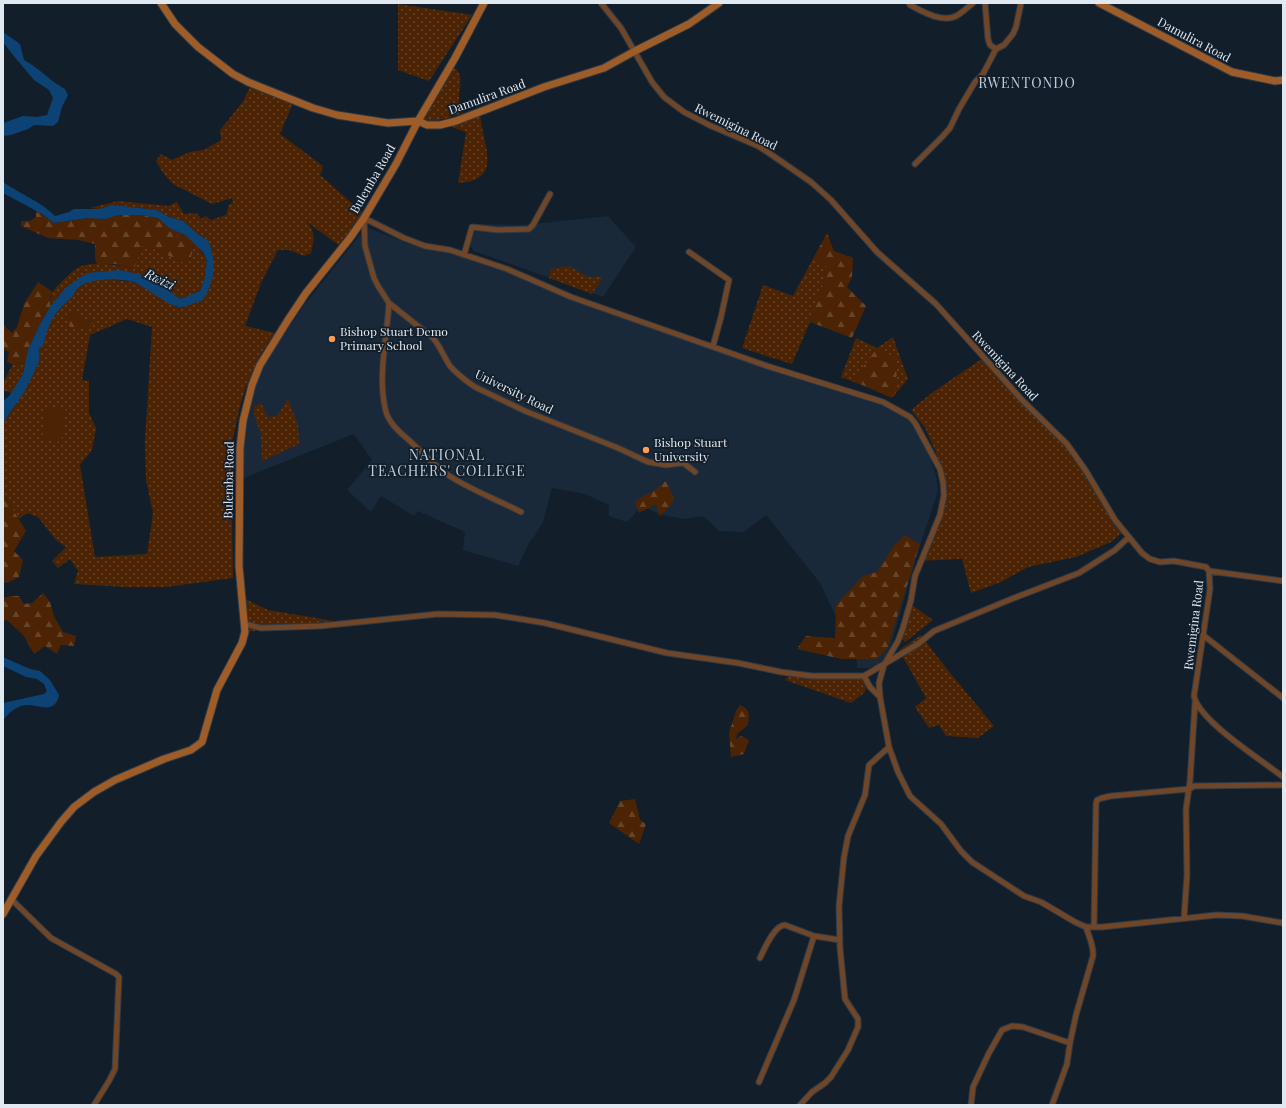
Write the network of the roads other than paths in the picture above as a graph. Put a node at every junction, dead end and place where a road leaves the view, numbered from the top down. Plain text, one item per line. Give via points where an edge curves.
1 (161, 3) edge
2 (484, 3) edge
3 (601, 3) edge
4 (719, 3) edge
5 (909, 3) edge
6 (973, 3) edge
7 (985, 3) edge
8 (1021, 3) edge
9 (1099, 3) edge
10 (996, 49) junction
11 (635, 51) junction
12 (1283, 80) edge
13 (418, 121) junction
14 (915, 164) dead end
15 (550, 194) dead end
16 (364, 218) junction
17 (689, 252) dead end
18 (464, 255) junction
19 (389, 303) junction
20 (713, 346) junction
21 (694, 472) dead end
22 (521, 512) dead end
23 (1129, 537) junction
24 (1209, 571) junction
25 (1283, 581) edge
26 (245, 624) junction
27 (1203, 635) junction
28 (884, 665) junction
29 (864, 676) junction
30 (880, 697) junction
31 (1283, 698) edge
32 (1195, 702) junction
33 (888, 746) junction
34 (1283, 777) edge
35 (1283, 785) edge
36 (1189, 789) junction
37 (11, 899) junction
38 (3, 914) edge
39 (1184, 918) junction
40 (1283, 923) edge
41 (1086, 927) junction
42 (1094, 927) junction
43 (814, 936) junction
44 (840, 940) junction
45 (760, 958) dead end
46 (1070, 1043) junction
47 (759, 1082) dead end
48 (94, 1105) edge
49 (800, 1105) edge
50 (971, 1105) edge
51 (1052, 1105) edge

1 - 13 main road, Damulira Road via 175,24 198,47 232,74 248,82 337,115 388,123
2 - 13 main road, Bulemba Road via 456,58
3 - 11 street, Rwemigina Road
4 - 11 main road, Damulira Road via 688,24
5 - 6 street via 918,10 943,18 957,16
7 - 10 street via 988,39 990,45
8 - 10 street via 1013,34 1004,45
9 - 12 main road, Damulira Road via 1232,72 1275,81
10 - 14 street via 950,128
11 - 13 main road, Damulira Road via 604,68 544,87 466,117 440,124 427,125
11 - 23 street, Rwemigina Road via 652,82 671,103 709,125 758,146 811,182 831,200 877,252 936,304 1022,400 1067,444 1086,470 1115,520
13 - 16 main road, Bulemba Road
15 - 18 street via 529,229 498,230 472,227
16 - 18 street via 425,246
16 - 19 street, University Road via 364,241 374,278
16 - 26 main road, Bulemba Road via 306,293 260,365 252,386 243,421 240,448 239,566
17 - 20 street via 729,280
18 - 20 street via 506,269 571,297
19 - 21 street, University Road via 433,338 451,366 475,387 525,411 648,462 666,465 682,463
19 - 22 street via 383,379 385,407 390,421 444,472
20 - 28 street via 893,407 915,423 940,469 944,495 942,507 915,576 898,641
23 - 24 street, Rwemigina Road via 1150,559 1200,565
23 - 28 street via 1115,550 1079,573 934,631
24 - 25 street
24 - 27 street, Rwemigina Road via 1210,589
26 - 29 street via 261,628 320,626 438,614 495,615 545,623 667,653 781,672 812,676
26 - 37 main road, Bulemba Road via 242,643 214,698 202,742 191,750 115,780 74,807 36,856
27 - 31 street
27 - 32 street, Rwemigina Road
28 - 29 street
28 - 30 street via 879,682
29 - 30 street
30 - 33 street
32 - 34 street via 1218,727
32 - 36 street, Rwemigina Road
33 - 41 street via 910,796 942,824 972,862 1024,896 1041,902
33 - 44 street via 869,765 865,795 848,836 839,906
35 - 36 street via 1194,786
36 - 39 street, Rwemigina Road via 1186,809 1187,875
36 - 42 street via 1111,796 1097,800
37 - 38 main road, Bulemba Road
37 - 48 street via 51,938 119,977 115,1069
39 - 40 street via 1242,916
39 - 42 street
41 - 42 street
41 - 46 street via 1094,948 1093,956
43 - 44 street
43 - 45 street via 781,925 771,936
43 - 47 street via 794,1000
44 - 49 street via 845,1000 858,1020 858,1027 848,1050 831,1077
46 - 50 street via 1023,1027 1012,1026 1002,1030 973,1087
46 - 51 street via 1067,1064

